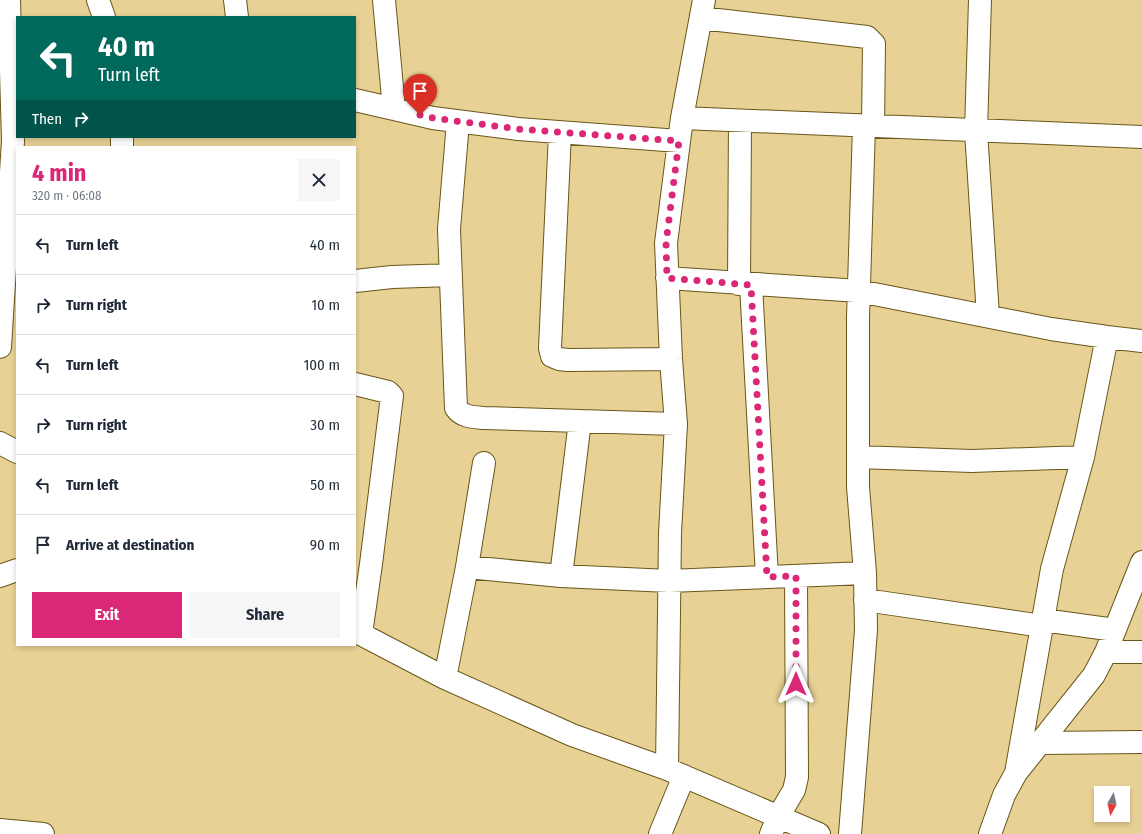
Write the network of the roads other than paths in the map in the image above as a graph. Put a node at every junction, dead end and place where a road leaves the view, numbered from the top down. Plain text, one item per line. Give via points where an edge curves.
1 (9, 0) edge
2 (98, 0) edge
3 (235, 0) edge
4 (384, 0) edge
5 (980, 0) edge
6 (703, 9) edge
7 (104, 16) edge
8 (237, 16) edge
9 (10, 63) edge
10 (356, 100) edge
11 (394, 109) junction
12 (682, 118) junction
13 (740, 121) junction
14 (458, 122) junction
15 (869, 126) junction
16 (976, 130) junction
17 (560, 133) junction
18 (1142, 137) edge
19 (679, 141) junction
20 (451, 275) junction
21 (667, 278) junction
22 (356, 281) edge
23 (745, 284) junction
24 (859, 291) junction
25 (988, 316) junction
26 (1107, 337) junction
27 (1142, 340) edge
28 (0, 347) edge
29 (671, 359) junction
30 (356, 384) edge
31 (580, 421) junction
32 (676, 424) junction
33 (0, 443) edge
34 (16, 451) edge
35 (858, 457) junction
36 (1082, 457) junction
37 (484, 462) dead end
38 (1142, 562) edge
39 (467, 567) junction
40 (16, 570) edge
41 (865, 573) junction
42 (0, 576) edge
43 (561, 576) junction
44 (796, 576) junction
45 (767, 577) junction
46 (669, 581) junction
47 (865, 600) junction
48 (1043, 623) junction
49 (1115, 630) junction
50 (358, 632) edge
51 (1106, 652) junction
52 (1142, 652) edge
53 (445, 678) junction
54 (1142, 742) edge
55 (1040, 743) junction
56 (676, 772) junction
57 (1016, 773) junction
58 (774, 825) edge
59 (0, 830) edge
60 (43, 834) edge
61 (660, 834) edge
62 (819, 834) edge
63 (850, 834) edge
64 (990, 834) edge

1 - 9 street
2 - 7 street
3 - 8 street
4 - 11 street
5 - 16 street
6 - 12 street
6 - 15 street via 867,37 874,44
9 - 28 street via 13,141
10 - 11 street
11 - 14 street
12 - 13 street
12 - 19 street
13 - 15 street
13 - 23 street
14 - 17 street
14 - 20 street via 449,230
15 - 16 street
15 - 24 street
16 - 18 street
16 - 25 street
17 - 19 street
17 - 29 street via 550,348 552,356 568,360
19 - 21 street via 666,243
20 - 22 street
20 - 31 street via 456,408 460,413 469,417 484,418
21 - 23 street
21 - 29 street
23 - 24 street
23 - 45 street
24 - 25 street
24 - 35 street
25 - 26 street
26 - 27 street
26 - 36 street
29 - 32 street
30 - 50 street via 388,392 392,396 371,564
31 - 32 street
31 - 43 street
32 - 46 street
33 - 34 street
35 - 36 street via 972,461
35 - 41 street
36 - 48 street via 1052,569
37 - 39 street
38 - 49 street
39 - 43 street
39 - 53 street
40 - 42 street
41 - 44 street
41 - 47 street
43 - 46 street
44 - 45 street
44 - 58 street via 797,777 794,790
45 - 46 street
46 - 56 street
47 - 48 street
47 - 63 street via 866,630
48 - 49 street
48 - 57 street
49 - 51 street
50 - 53 street
51 - 52 street
51 - 55 street via 1094,675
53 - 56 street via 572,735
54 - 55 street
55 - 57 street
56 - 58 street
56 - 61 street
57 - 64 street via 1004,795
58 - 62 street
59 - 60 street

